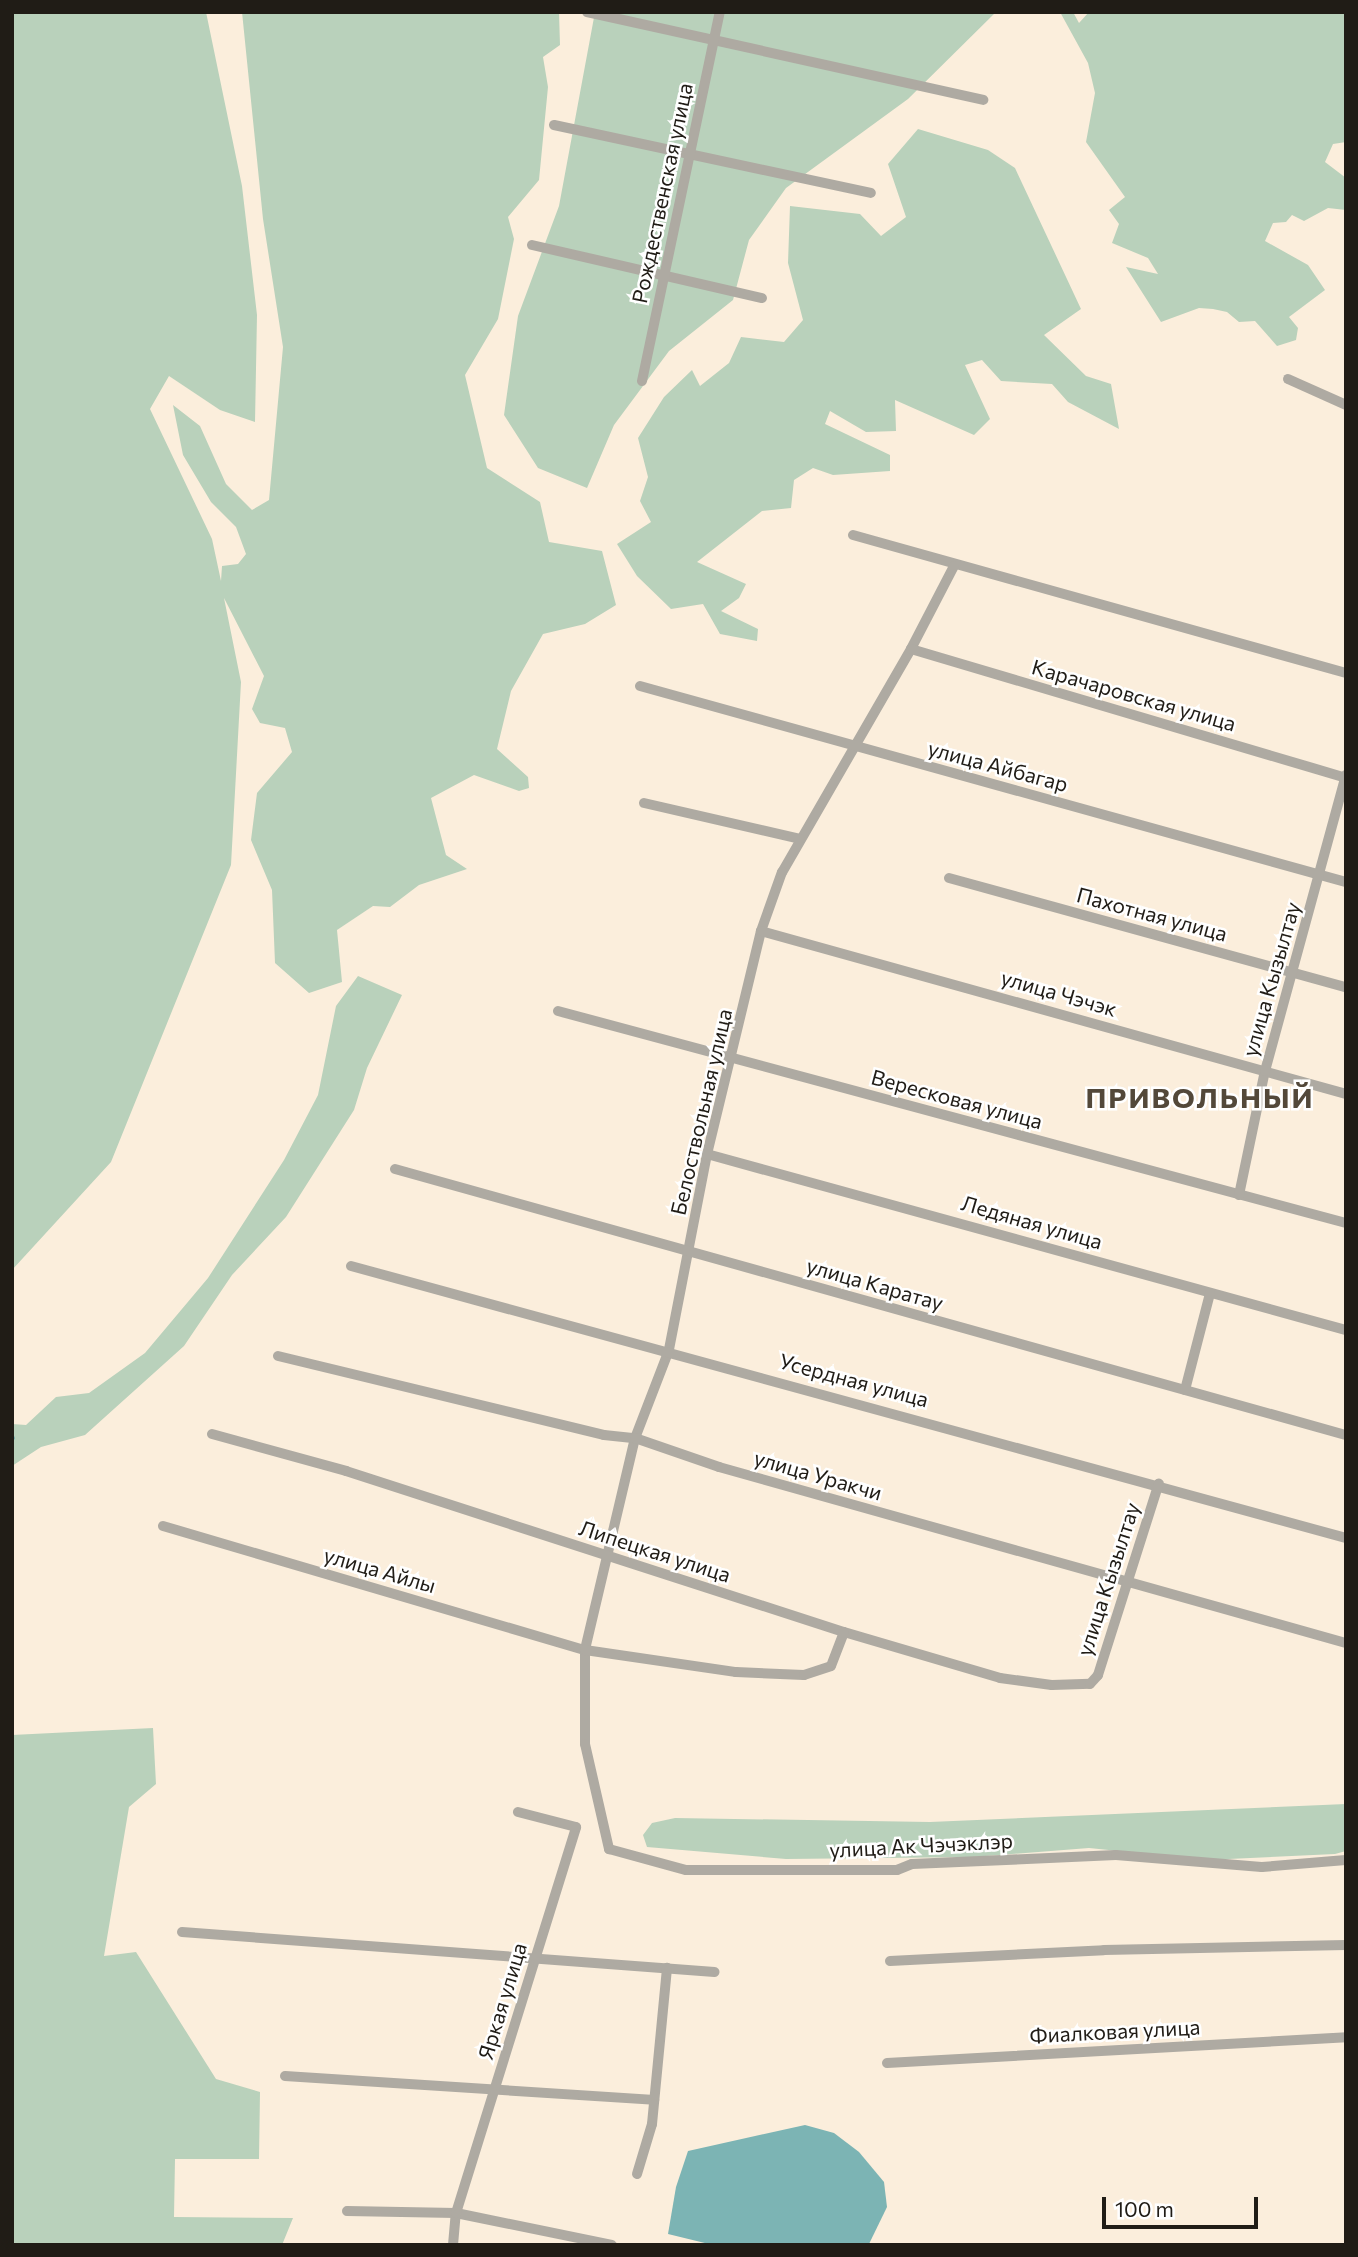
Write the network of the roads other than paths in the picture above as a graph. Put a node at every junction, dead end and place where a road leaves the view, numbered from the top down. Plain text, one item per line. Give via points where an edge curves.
1 (587, 12) edge
2 (720, 12) edge
3 (714, 41) junction
4 (983, 100) dead end
5 (554, 125) dead end
6 (690, 154) junction
7 (871, 193) dead end
8 (532, 245) dead end
9 (664, 275) junction
10 (762, 298) dead end
11 (1288, 379) dead end
12 (642, 381) dead end
13 (1346, 405) edge
14 (853, 535) dead end
15 (954, 566) junction
16 (911, 649) junction
17 (1346, 673) edge
18 (640, 686) dead end
19 (852, 746) junction
20 (1346, 777) edge
21 (645, 803) dead end
22 (800, 839) junction
23 (1321, 875) junction
24 (949, 878) dead end
25 (1346, 882) edge
26 (761, 931) junction
27 (1292, 973) junction
28 (1346, 987) edge
29 (558, 1010) dead end
30 (733, 1058) junction
31 (1265, 1070) junction
32 (1346, 1094) edge
33 (707, 1154) junction
34 (395, 1169) dead end
35 (1239, 1195) junction
36 (1346, 1223) edge
37 (691, 1252) junction
38 (351, 1266) dead end
39 (1210, 1293) junction
40 (1346, 1330) edge
41 (669, 1350) junction
42 (278, 1356) dead end
43 (1185, 1390) junction
44 (212, 1434) dead end
45 (1346, 1435) edge
46 (635, 1438) junction
47 (1159, 1483) junction
48 (163, 1527) dead end
49 (1346, 1538) edge
50 (608, 1556) junction
51 (1128, 1585) junction
52 (844, 1632) junction
53 (1346, 1643) edge
54 (585, 1650) junction
55 (1090, 1684) joint
56 (584, 1744) joint
57 (518, 1812) dead end
58 (1346, 1860) edge
59 (182, 1932) dead end
60 (1346, 1945) edge
61 (536, 1957) junction
62 (890, 1961) dead end
63 (667, 1968) junction
64 (715, 1972) dead end
65 (1346, 2037) edge
66 (887, 2063) dead end
67 (285, 2076) dead end
68 (494, 2090) junction
69 (654, 2100) junction
70 (638, 2175) dead end
71 (347, 2211) dead end
72 (456, 2213) junction
73 (453, 2245) edge
74 (612, 2245) edge

1 - 3 street
2 - 3 street, Рождественская улица
3 - 4 street
3 - 6 street, Рождественская улица
5 - 6 street
6 - 7 street
6 - 9 street, Рождественская улица
8 - 9 street
9 - 10 street
9 - 12 street, Рождественская улица
11 - 13 street
14 - 15 street
15 - 16 street, Белоствольная улица
15 - 17 street via 968,565
16 - 19 street, Белоствольная улица
16 - 20 street, Карачаровская улица
18 - 19 street, улица Айбагар
19 - 22 street, Белоствольная улица
19 - 23 street, улица Айбагар
20 - 23 street, улица Кызылтау
21 - 22 street
22 - 26 street, Белоствольная улица via 782,872
23 - 25 street, улица Айбагар
23 - 27 street, улица Кызылтау
24 - 27 street, Пахотная улица
26 - 30 street, Белоствольная улица
26 - 31 street, улица Чэчэк
27 - 28 street, Пахотная улица
27 - 31 street, улица Кызылтау
29 - 30 street, Вересковая улица
30 - 33 street, Белоствольная улица
30 - 35 street, Вересковая улица
31 - 32 street, улица Чэчэк
31 - 35 street, улица Кызылтау
33 - 37 street, Белоствольная улица
33 - 39 street, Ледяная улица
34 - 37 street, улица Каратау
35 - 36 street, Вересковая улица
37 - 41 street, Белоствольная улица
37 - 43 street, улица Каратау
38 - 41 street, Усердная улица
39 - 40 street, Ледяная улица
39 - 43 street
41 - 46 street, Белоствольная улица
41 - 47 street, Усердная улица
42 - 46 street, улица Уракчи via 604,1435
43 - 45 street, улица Каратау
44 - 50 street, Липецкая улица via 346,1471
46 - 50 street, Белоствольная улица
46 - 51 street, улица Уракчи via 719,1467
47 - 49 street, Усердная улица
47 - 51 street, улица Кызылтау
48 - 54 street, улица Айлы
50 - 52 street, Липецкая улица
50 - 54 street, Белоствольная улица
51 - 53 street, улица Уракчи
51 - 55 street, улица Кызылтау via 1098,1675
52 - 54 street, улица Айлы via 831,1666 804,1675 736,1672
52 - 55 street, Липецкая улица via 1000,1678 1052,1685
54 - 56 street, Белоствольная улица
56 - 58 street, улица Ак Чэчэклэр via 609,1849 686,1870 897,1870 912,1864 1116,1855 1262,1867
57 - 61 street, Яркая улица via 576,1827
59 - 61 street
60 - 62 street
61 - 63 street
61 - 68 street, Яркая улица
63 - 64 street
63 - 69 street
65 - 66 street, Фиалковая улица
67 - 68 street
68 - 69 street
68 - 72 street, Яркая улица
69 - 70 street
71 - 72 street
72 - 73 street, Яркая улица
72 - 74 street

